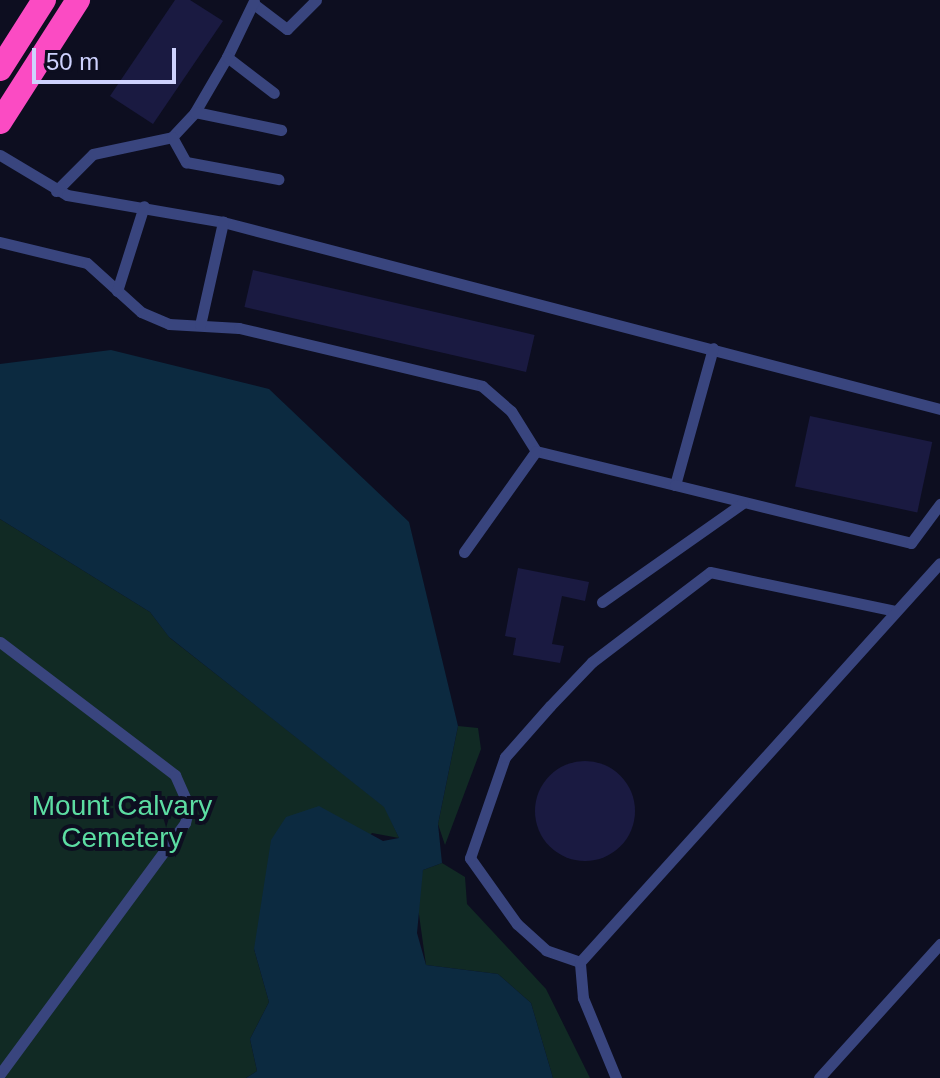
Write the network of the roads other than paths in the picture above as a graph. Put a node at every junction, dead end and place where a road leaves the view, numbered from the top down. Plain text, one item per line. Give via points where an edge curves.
1 (44, 0) edge
2 (78, 0) edge
3 (316, 0) edge
4 (255, 2) edge
5 (227, 57) junction
6 (0, 69) edge
7 (274, 93) dead end
8 (195, 112) junction
9 (0, 122) edge
10 (281, 130) dead end
11 (172, 137) junction
12 (0, 155) edge
13 (278, 179) dead end
14 (56, 191) junction
15 (144, 206) junction
16 (223, 222) junction
17 (0, 242) edge
18 (117, 291) junction
19 (200, 325) junction
20 (713, 348) junction
21 (940, 409) edge
22 (536, 451) junction
23 (675, 485) junction
24 (743, 503) junction
25 (940, 504) edge
26 (464, 552) dead end
27 (940, 563) edge
28 (602, 602) dead end
29 (895, 611) junction
30 (0, 642) edge
31 (940, 944) edge
32 (580, 962) junction
33 (0, 1074) edge
34 (616, 1078) edge
35 (819, 1078) edge

1 - 6 highway
2 - 9 highway
3 - 4 lane via 287,29
4 - 5 lane
5 - 7 lane
5 - 8 lane
8 - 10 lane
8 - 11 lane
11 - 13 lane via 186,162
11 - 14 lane via 93,154
12 - 14 lane
14 - 15 lane
15 - 16 lane
15 - 18 lane
16 - 19 lane
16 - 20 lane
17 - 18 lane via 87,263
18 - 19 lane via 169,324
19 - 22 lane via 482,386 511,411
20 - 21 lane
20 - 23 lane
22 - 23 lane
22 - 26 lane
23 - 24 lane
24 - 25 lane via 911,543
24 - 28 lane
27 - 29 lane
29 - 32 lane
29 - 32 lane via 710,572 592,662 550,706 505,757 470,858 517,924 546,950
30 - 33 lane via 175,775 189,807 185,823
31 - 35 lane
32 - 34 lane via 583,998

